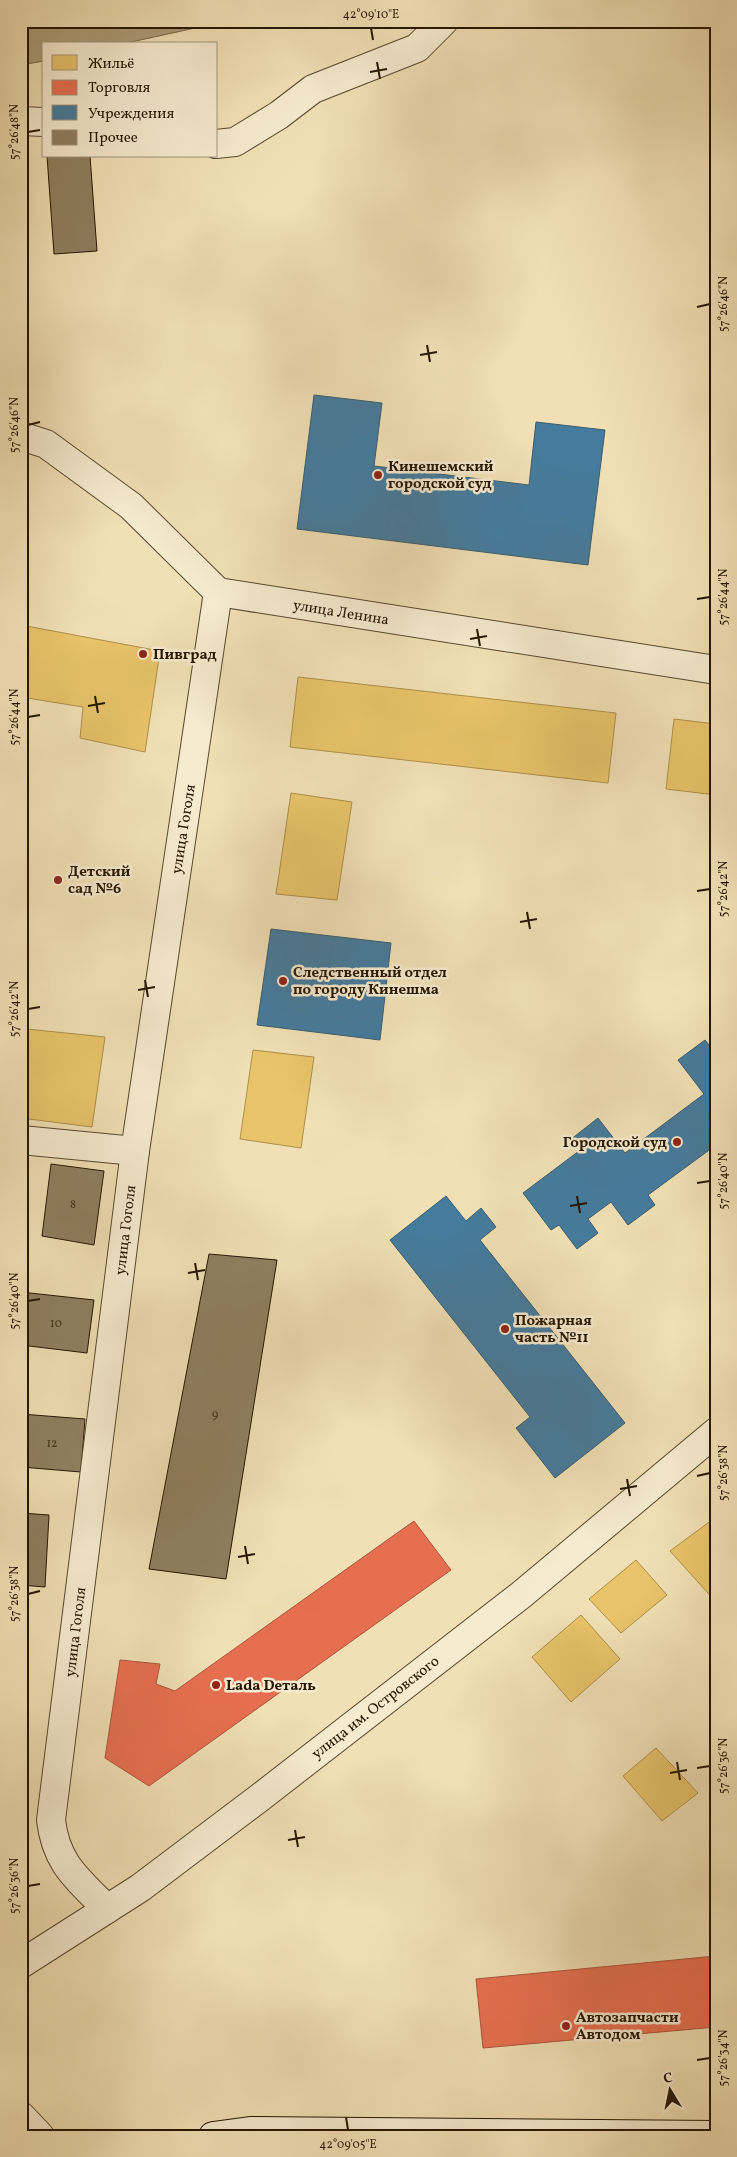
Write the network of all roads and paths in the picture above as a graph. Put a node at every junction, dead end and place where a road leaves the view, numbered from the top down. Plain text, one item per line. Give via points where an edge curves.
1 (444, 21) edge
2 (21, 121) edge
3 (42, 122) edge
4 (218, 144) edge
5 (21, 436) edge
6 (218, 592) junction
7 (716, 670) edge
8 (21, 1140) edge
9 (135, 1151) junction
10 (716, 1432) edge
11 (106, 1909) junction
12 (21, 1964) edge
13 (21, 2116) edge
14 (250, 2134) edge
15 (716, 2135) edge
16 (40, 2136) edge
17 (213, 2136) edge

1 - 4 street via 417,48 313,89 280,115 235,142
2 - 3 street
5 - 6 street via 46,444 131,506
6 - 7 street, улица Ленина
6 - 9 street, улица Гоголя
8 - 9 street
9 - 11 street, улица Гоголя via 51,1820 53,1837 66,1867
10 - 11 street, улица им. Островского via 486,1623 140,1888
11 - 12 street, улица им. Островского
13 - 16 street
14 - 15 street
14 - 17 street

